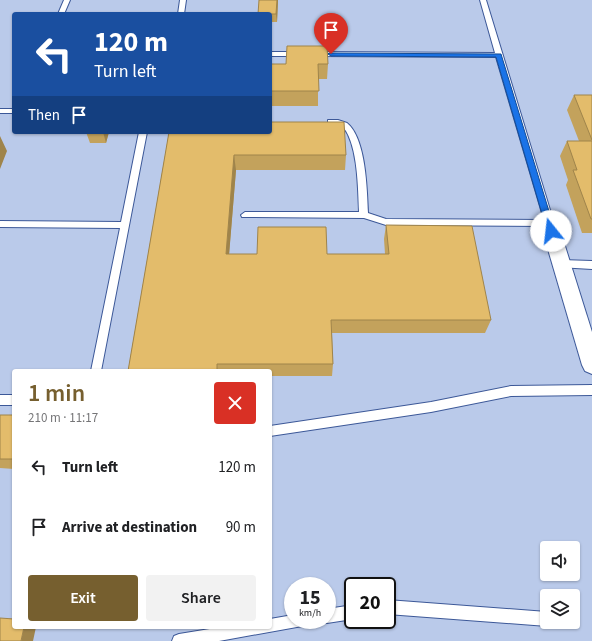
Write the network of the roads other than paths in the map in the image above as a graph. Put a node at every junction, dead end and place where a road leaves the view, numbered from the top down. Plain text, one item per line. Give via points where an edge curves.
1 (67, 0) edge
2 (183, 0) edge
3 (483, 0) edge
4 (62, 12) edge
5 (181, 12) edge
6 (272, 54) edge
7 (499, 55) junction
8 (0, 111) edge
9 (12, 111) edge
10 (325, 122) edge
11 (143, 134) edge
12 (245, 215) dead end
13 (364, 215) junction
14 (549, 223) junction
15 (0, 224) edge
16 (125, 225) junction
17 (558, 255) junction
18 (592, 265) edge
19 (592, 365) edge
20 (96, 369) edge
21 (592, 390) edge
22 (0, 400) edge
23 (12, 400) edge
24 (272, 431) edge
25 (396, 608) edge
26 (540, 618) edge
27 (284, 623) edge
28 (272, 626) edge
29 (250, 629) edge
30 (179, 641) edge

1 - 4 lane
2 - 5 lane
3 - 7 lane
6 - 7 lane
7 - 14 lane
8 - 9 lane
10 - 13 lane via 342,123 348,129 361,173
11 - 16 lane
12 - 13 lane
13 - 14 lane via 386,222
14 - 17 lane
15 - 16 lane
16 - 20 lane
17 - 18 lane
17 - 19 street
21 - 24 lane via 511,391 431,407
22 - 23 lane
25 - 26 lane
27 - 28 lane
29 - 30 lane

